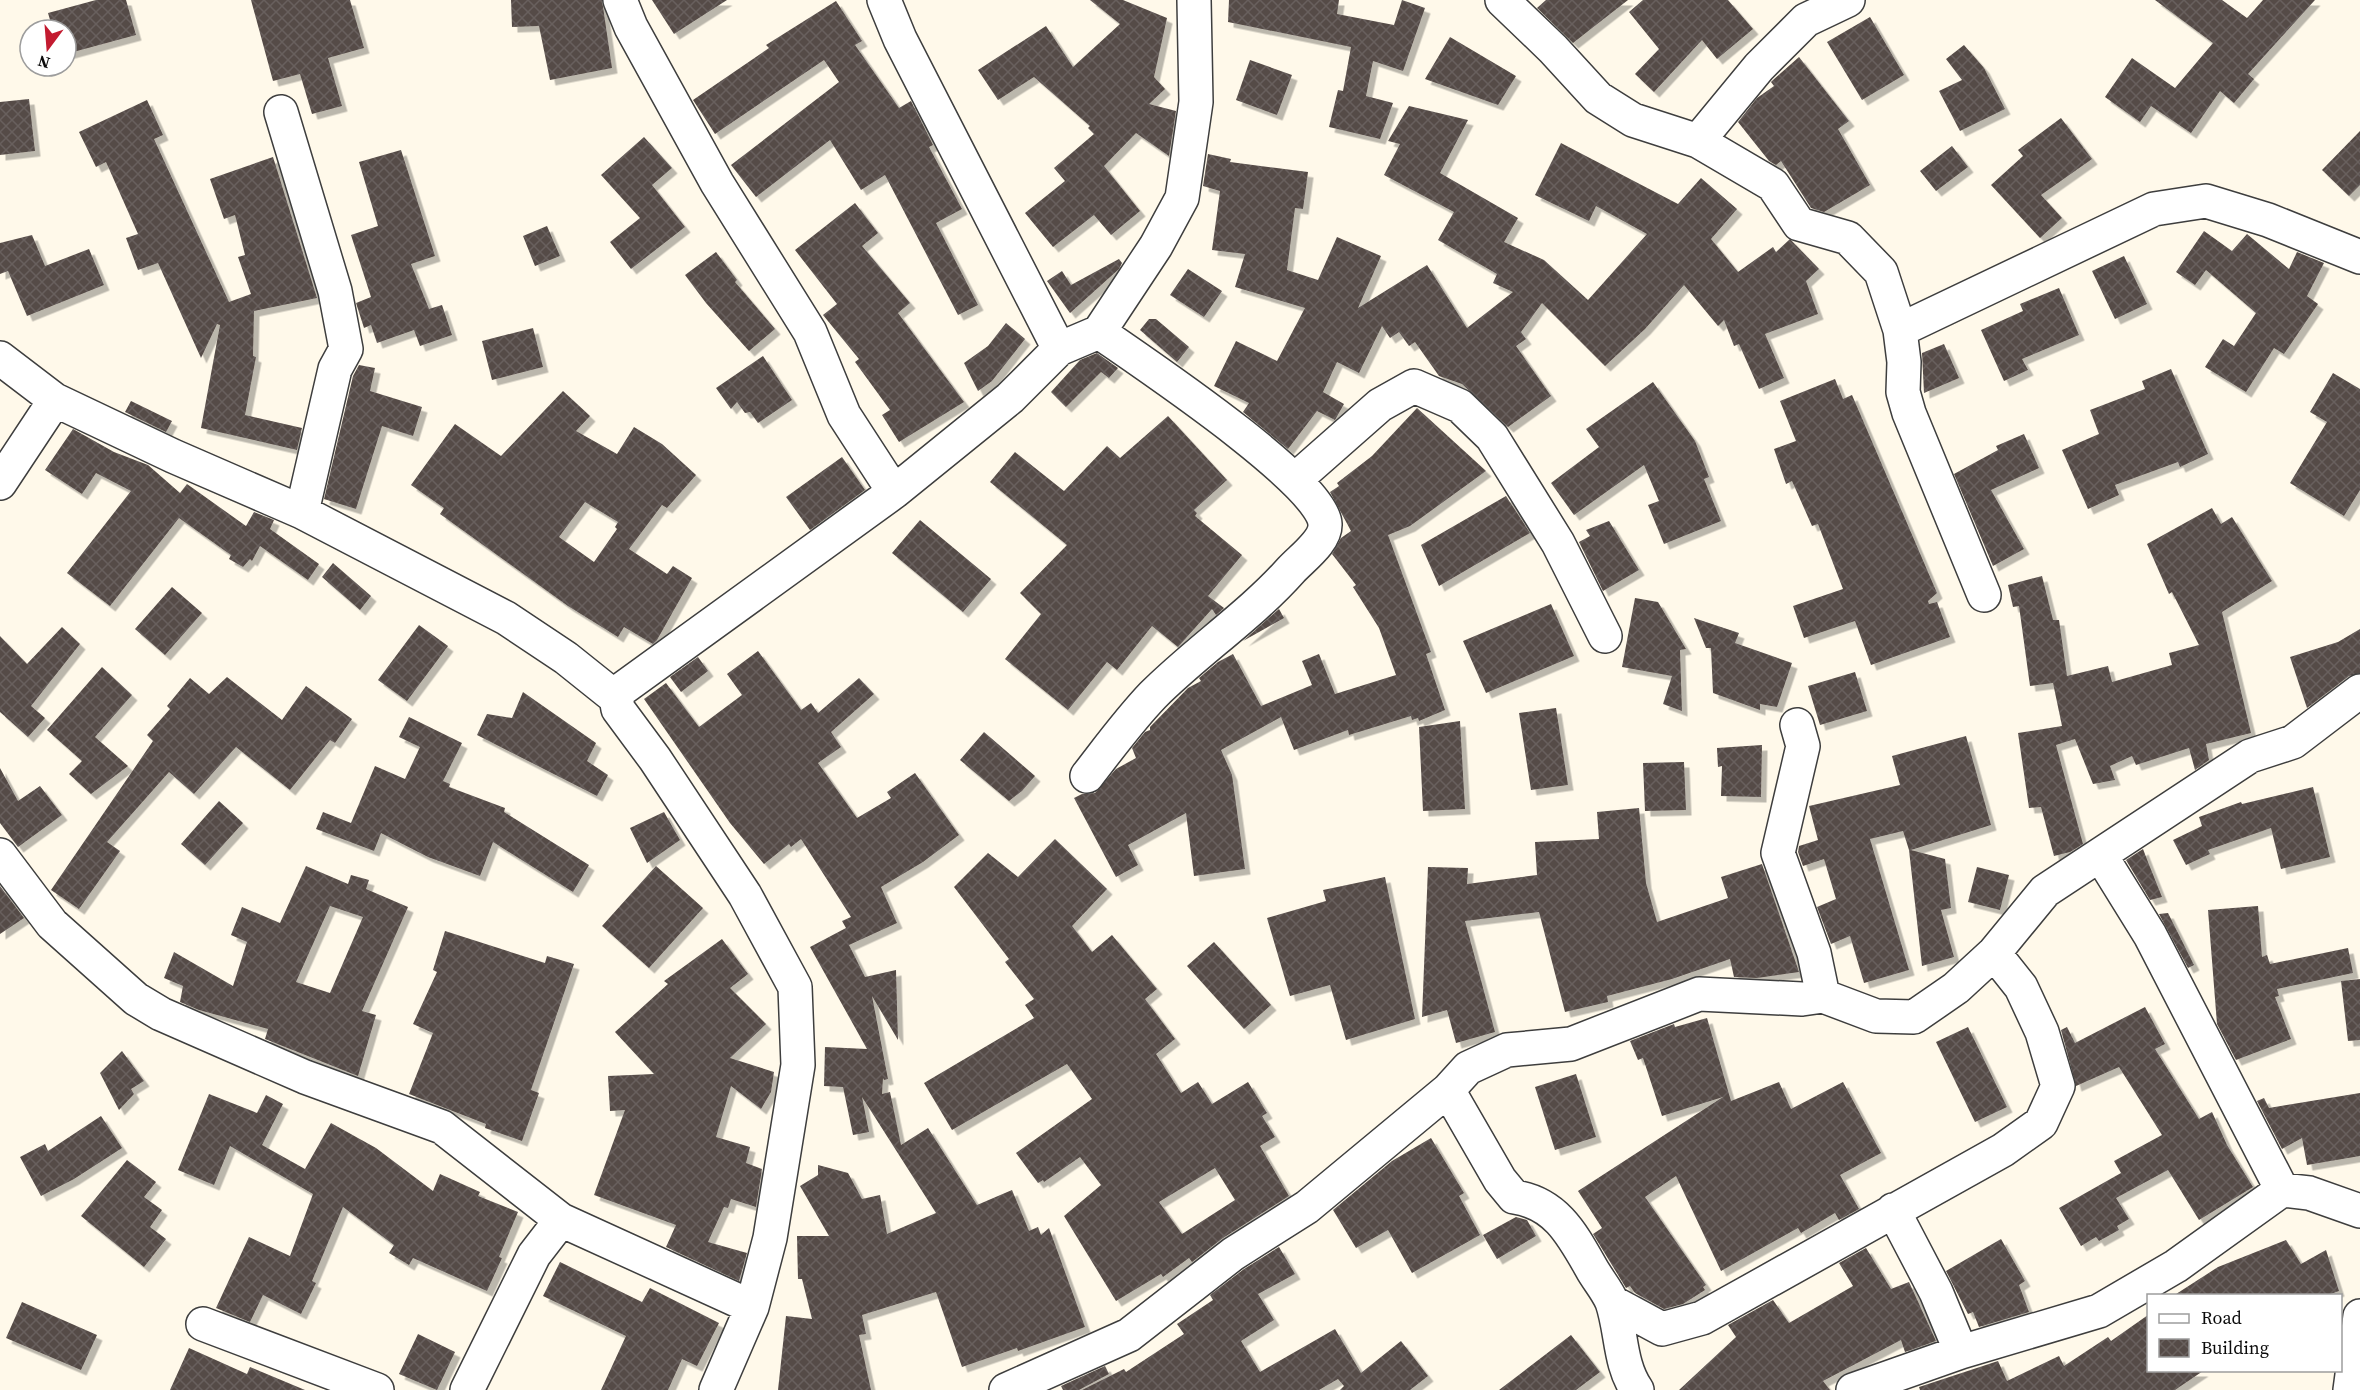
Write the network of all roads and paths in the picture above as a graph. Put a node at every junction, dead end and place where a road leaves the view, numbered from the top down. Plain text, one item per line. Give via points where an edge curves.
1 (620, 0) edge
2 (884, 0) edge
3 (1194, 0) edge
4 (1502, 0) edge
5 (1848, 0) edge
6 (281, 112) dead end
7 (1698, 141) junction
8 (2360, 257) edge
9 (1900, 330) junction
10 (1099, 332) junction
11 (1059, 349) junction
12 (0, 358) edge
13 (55, 400) junction
14 (1296, 479) junction
15 (0, 483) edge
16 (894, 492) junction
17 (302, 512) junction
18 (1984, 595) dead end
19 (1605, 636) dead end
20 (2360, 691) edge
21 (616, 698) junction
22 (1797, 725) dead end
23 (1087, 776) dead end
24 (0, 855) edge
25 (2101, 856) junction
26 (1994, 953) junction
27 (1823, 996) junction
28 (1448, 1090) junction
29 (2282, 1190) junction
30 (1893, 1210) junction
31 (2360, 1211) edge
32 (561, 1220) junction
33 (1612, 1302) junction
34 (752, 1307) junction
35 (2360, 1316) edge
36 (203, 1324) dead end
37 (1961, 1352) junction
38 (377, 1390) edge
39 (467, 1390) edge
40 (716, 1390) edge
41 (1006, 1390) edge
42 (1637, 1390) edge
43 (1853, 1390) edge
44 (2350, 1390) edge

1 - 16 street via 717,183 810,332 844,415
2 - 11 street via 900,39
3 - 10 street via 1196,102 1182,198 1156,246
4 - 7 street via 1598,98 1633,120
5 - 7 street via 1806,20 1759,68
6 - 17 street via 334,291 346,349 335,369
7 - 9 street via 1773,185 1799,224 1848,238 1881,272
8 - 9 street via 2268,220 2206,201 2164,207
9 - 18 street via 1903,392 1909,412
10 - 11 street
10 - 14 street
11 - 16 street via 1010,398
12 - 13 street
13 - 15 street
13 - 17 street
14 - 19 street via 1380,405 1414,386 1460,406 1492,437 1558,543
14 - 23 street via 1326,522 1324,536 1275,588 1153,695
16 - 21 street via 622,689
17 - 21 street via 506,618
20 - 25 street via 2293,742 2250,756
21 - 34 street via 618,709 745,895 795,987 798,1065 770,1238
22 - 27 street via 1803,746 1778,853 1814,953
24 - 32 street via 52,924 136,999 161,1014 305,1077 442,1127
25 - 26 street via 2045,891
25 - 29 street via 2150,935
26 - 27 street via 1956,988 1914,1017 1876,1016
26 - 30 street via 2021,987 2042,1032 2058,1086 2041,1123 2003,1150
27 - 28 street via 1802,999 1699,994 1571,1044 1507,1050 1468,1068
28 - 33 street via 1500,1180 1514,1197 1533,1200 1566,1224
28 - 41 street via 1307,1207 1233,1254 1129,1335
29 - 31 street via 2309,1193
29 - 37 street via 2176,1266 2099,1311
30 - 33 street via 1702,1318 1662,1329
30 - 37 street via 1936,1292
32 - 34 street
32 - 39 street via 534,1256
33 - 42 street via 1619,1342
34 - 40 street
35 - 44 street
36 - 38 street
37 - 43 street

